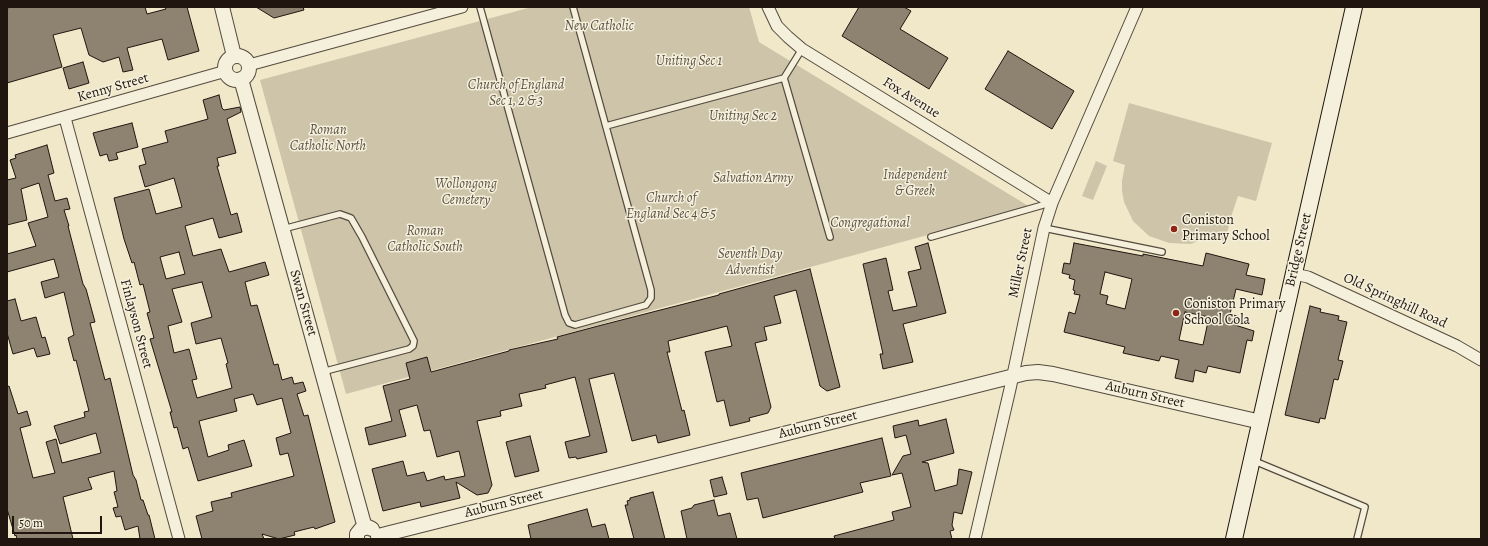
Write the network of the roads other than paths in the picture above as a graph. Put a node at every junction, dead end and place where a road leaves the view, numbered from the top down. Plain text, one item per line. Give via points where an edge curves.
1 (222, 7) edge
2 (462, 7) edge
3 (480, 7) edge
4 (573, 7) edge
5 (768, 7) edge
6 (1137, 7) edge
7 (1354, 7) edge
8 (802, 49) junction
9 (234, 56) junction
10 (249, 65) junction
11 (226, 71) junction
12 (784, 78) junction
13 (241, 79) junction
14 (65, 118) junction
15 (606, 126) junction
16 (7, 133) edge
17 (1052, 202) junction
18 (1044, 228) junction
19 (282, 229) junction
20 (830, 237) dead end
21 (931, 237) dead end
22 (1162, 252) dead end
23 (1294, 274) junction
24 (1481, 360) edge
25 (322, 372) junction
26 (1012, 376) junction
27 (1261, 422) junction
28 (1252, 460) junction
29 (361, 533) edge
30 (378, 538) edge
31 (179, 539) edge
32 (975, 539) edge
33 (1234, 539) edge
34 (1357, 539) edge

1 - 9 street
2 - 10 street
3 - 15 lane via 565,315 569,323 575,325 646,305 651,298 651,290
4 - 15 lane
5 - 8 street, Fox Avenue via 777,26
6 - 17 street, Miller Street
7 - 23 main road, Bridge Street
8 - 12 lane
8 - 17 street, Fox Avenue
9 - 10 street via 242,57
9 - 11 street via 226,64
10 - 13 street via 248,73
11 - 13 street via 231,78
11 - 14 street, Kenny Street
12 - 15 lane
12 - 20 lane
13 - 19 street, Swan Street
14 - 16 street, Kenny Street
14 - 31 street, Finlayson Street
17 - 18 street, Miller Street
17 - 21 lane
18 - 22 lane
18 - 26 street, Miller Street
19 - 25 street, Swan Street
19 - 25 lane via 340,214 351,218 414,341 413,346 409,348
23 - 24 street, Old Springhill Road via 1308,277 1457,346
23 - 27 main road, Bridge Street
25 - 29 street, Swan Street
26 - 27 street, Auburn Street via 1038,372 1053,374
26 - 30 street, Auburn Street
26 - 32 street, Miller Street
27 - 28 main road, Bridge Street
28 - 33 main road, Bridge Street
28 - 34 lane via 1365,507
29 - 30 street via 371,528

